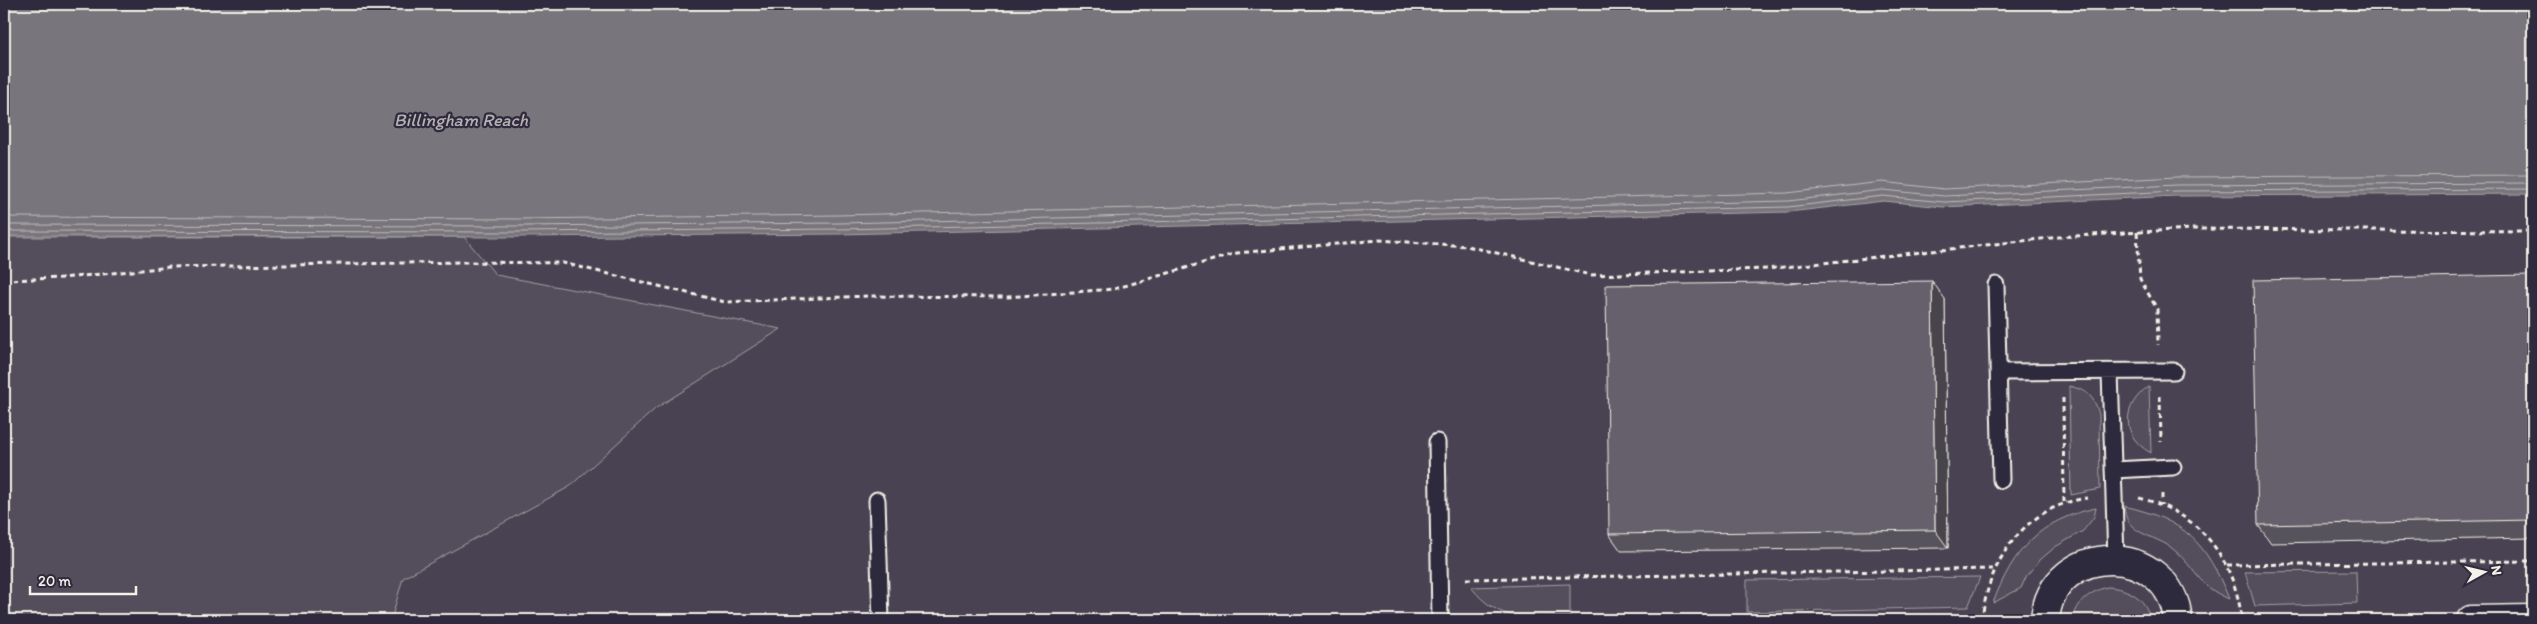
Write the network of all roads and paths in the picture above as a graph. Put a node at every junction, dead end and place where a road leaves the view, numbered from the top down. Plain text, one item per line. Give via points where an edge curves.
1 (2533, 231) edge
2 (4, 280) edge
3 (1996, 285) dead end
4 (2174, 371) dead end
5 (1998, 372) junction
6 (2110, 372) junction
7 (1437, 442) dead end
8 (2173, 467) dead end
9 (2113, 470) junction
10 (2001, 480) dead end
11 (2114, 495) junction
12 (877, 500) dead end
13 (2116, 559) junction
14 (2533, 561) edge
15 (2227, 565) junction
16 (1994, 569) junction
17 (1440, 579) junction
18 (4, 614) edge
19 (2533, 619) edge
20 (15, 620) edge
21 (881, 620) edge
22 (1440, 620) edge
23 (1982, 620) edge
24 (2045, 620) edge
25 (2178, 620) edge
26 (2242, 620) edge
27 (2472, 620) edge

1 - 2 path via 2190,229 2059,237 1767,270 1591,275 1467,246 1378,240 1236,254 1114,289 1007,297 868,296 725,302 563,263 170,266 63,278
3 - 5 lane
4 - 6 lane
5 - 6 lane
5 - 10 lane
6 - 9 lane
7 - 17 lane
8 - 9 lane
9 - 11 lane
11 - 13 lane
11 - 15 path via 2155,502 2179,514 2200,529
11 - 16 path via 2075,500 2049,511 2025,527
12 - 21 lane
13 - 24 street via 2084,565 2065,577 2052,595
13 - 25 street via 2140,566 2160,580 2174,601
14 - 15 path
15 - 26 path via 2239,598
16 - 17 path
16 - 23 path via 1984,599
17 - 22 lane
18 - 20 path
19 - 27 street

